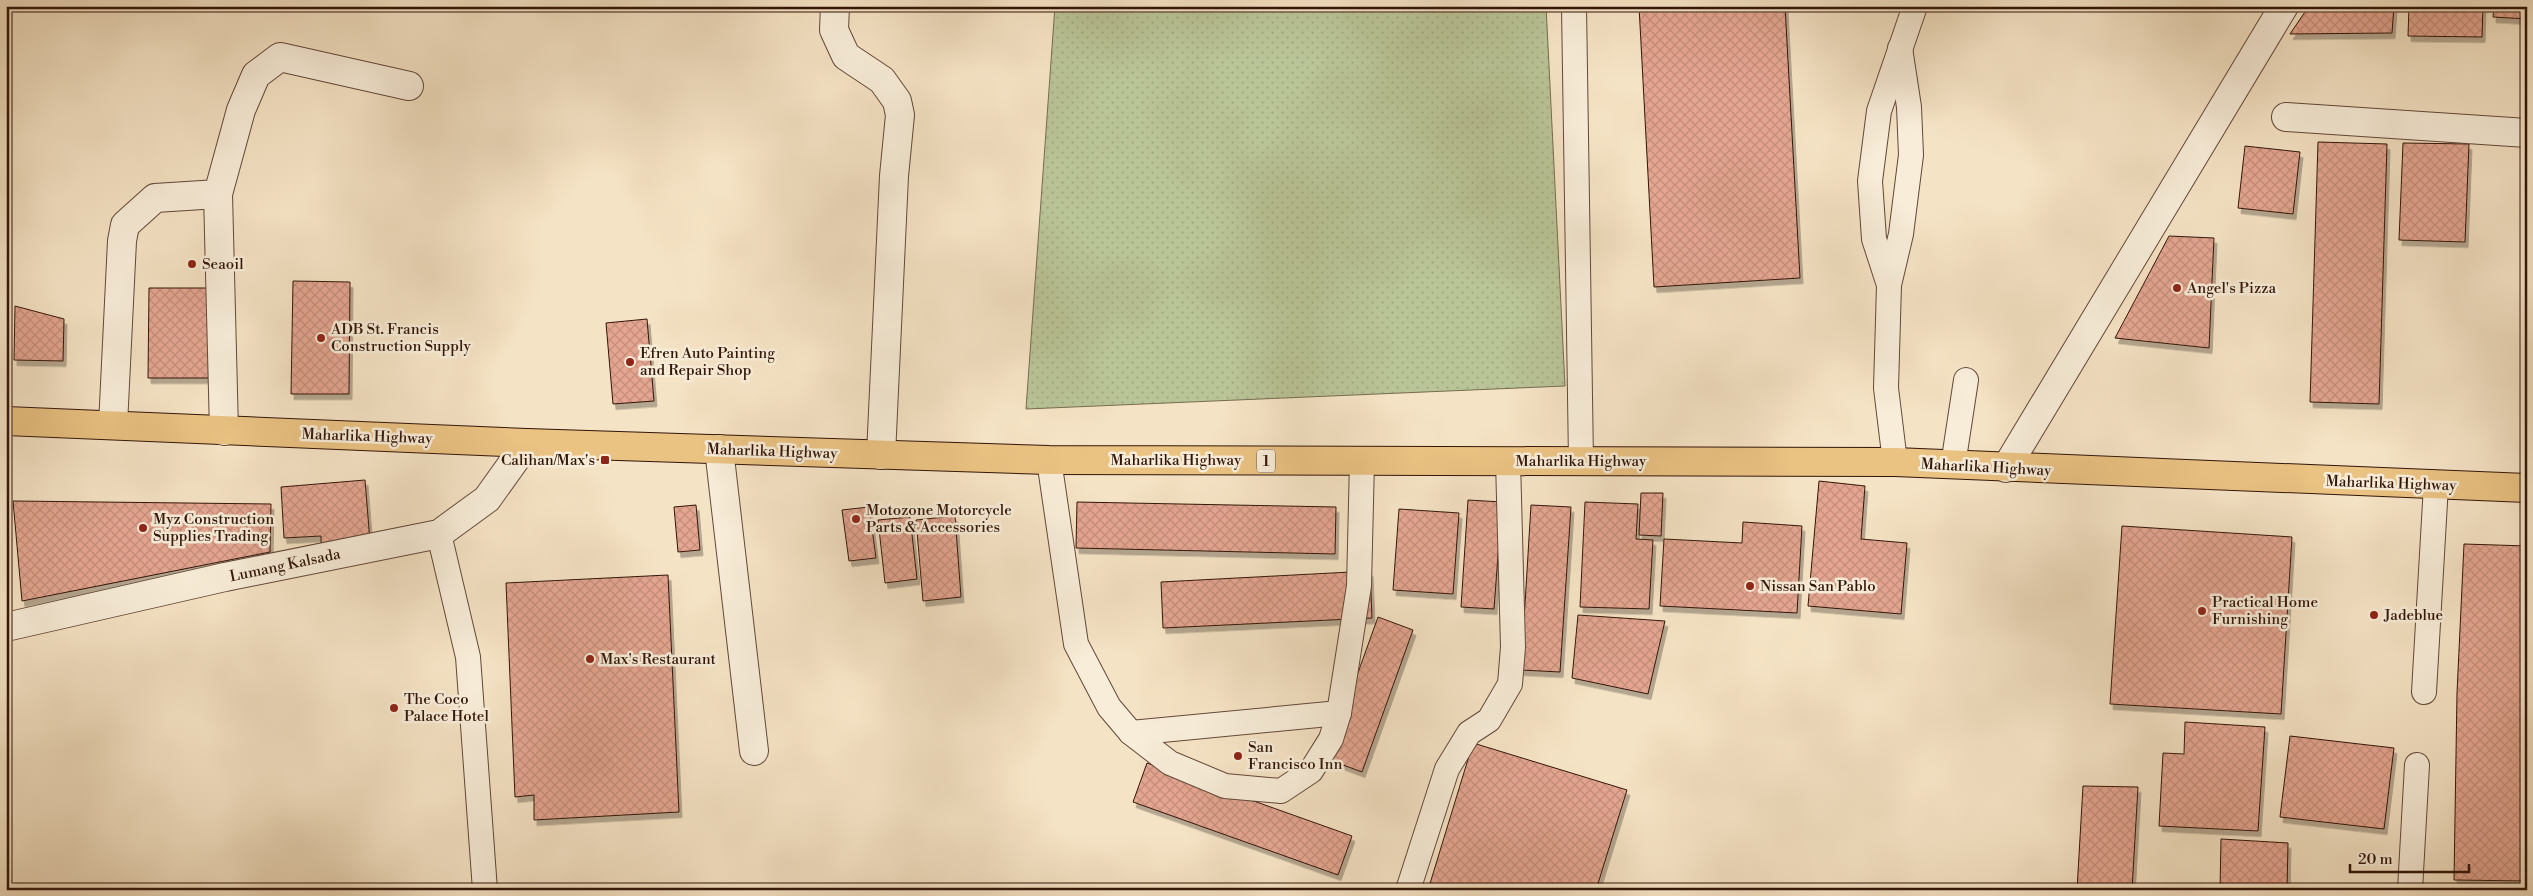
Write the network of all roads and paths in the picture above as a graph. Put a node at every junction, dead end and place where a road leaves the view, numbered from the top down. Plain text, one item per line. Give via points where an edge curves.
1 (835, 6) edge
2 (1574, 6) edge
3 (1915, 6) edge
4 (2284, 6) edge
5 (1900, 48) junction
6 (409, 86) dead end
7 (2286, 117) dead end
8 (2527, 133) edge
9 (218, 194) junction
10 (1889, 285) junction
11 (1966, 380) dead end
12 (6, 421) edge
13 (113, 425) junction
14 (224, 431) junction
15 (527, 443) junction
16 (719, 449) junction
17 (881, 455) junction
18 (1049, 460) junction
19 (1362, 461) junction
20 (1508, 461) junction
21 (1581, 462) junction
22 (1896, 462) junction
23 (1953, 465) junction
24 (2006, 468) junction
25 (2436, 485) junction
26 (2527, 488) edge
27 (439, 534) junction
28 (6, 627) edge
29 (2424, 692) dead end
30 (1339, 713) junction
31 (1131, 733) junction
32 (754, 751) dead end
33 (2417, 765) dead end
34 (485, 890) edge
35 (1408, 890) edge
36 (2410, 890) edge

1 - 17 street via 834,30 846,56 882,80 897,101 900,115 894,176
2 - 21 lane
3 - 5 lane
4 - 24 street
5 - 10 lane via 1909,107 1911,155 1901,234
5 - 10 lane via 1879,111 1870,181 1874,239
6 - 9 street via 280,57 256,75 241,110
7 - 8 street
9 - 13 street via 154,198 125,225
9 - 14 street
10 - 22 lane via 1886,388
11 - 23 lane
12 - 13 main road, Maharlika Highway / 1
13 - 14 main road, Maharlika Highway / 1
14 - 15 main road, Maharlika Highway / 1
15 - 16 main road, Maharlika Highway / 1
15 - 27 street, Lumang Kalsada via 487,500
16 - 17 main road, Maharlika Highway / 1
16 - 32 street
17 - 18 main road, Maharlika Highway / 1
18 - 19 main road, Maharlika Highway / 1
18 - 31 lane via 1076,644 1109,707
19 - 20 main road, Maharlika Highway / 1
19 - 30 lane via 1359,586
20 - 21 main road, Maharlika Highway / 1
20 - 35 lane via 1513,647 1510,684 1489,720 1468,733 1447,768
21 - 22 main road, Maharlika Highway / 1
22 - 23 main road, Maharlika Highway / 1
23 - 24 main road, Maharlika Highway / 1
24 - 25 main road, Maharlika Highway / 1
25 - 26 main road, Maharlika Highway / 1
25 - 29 lane
27 - 28 street, Lumang Kalsada via 225,577
27 - 34 lane via 468,657
30 - 31 lane
30 - 31 lane via 1331,738 1311,771 1281,791 1225,786 1170,763
33 - 36 lane

